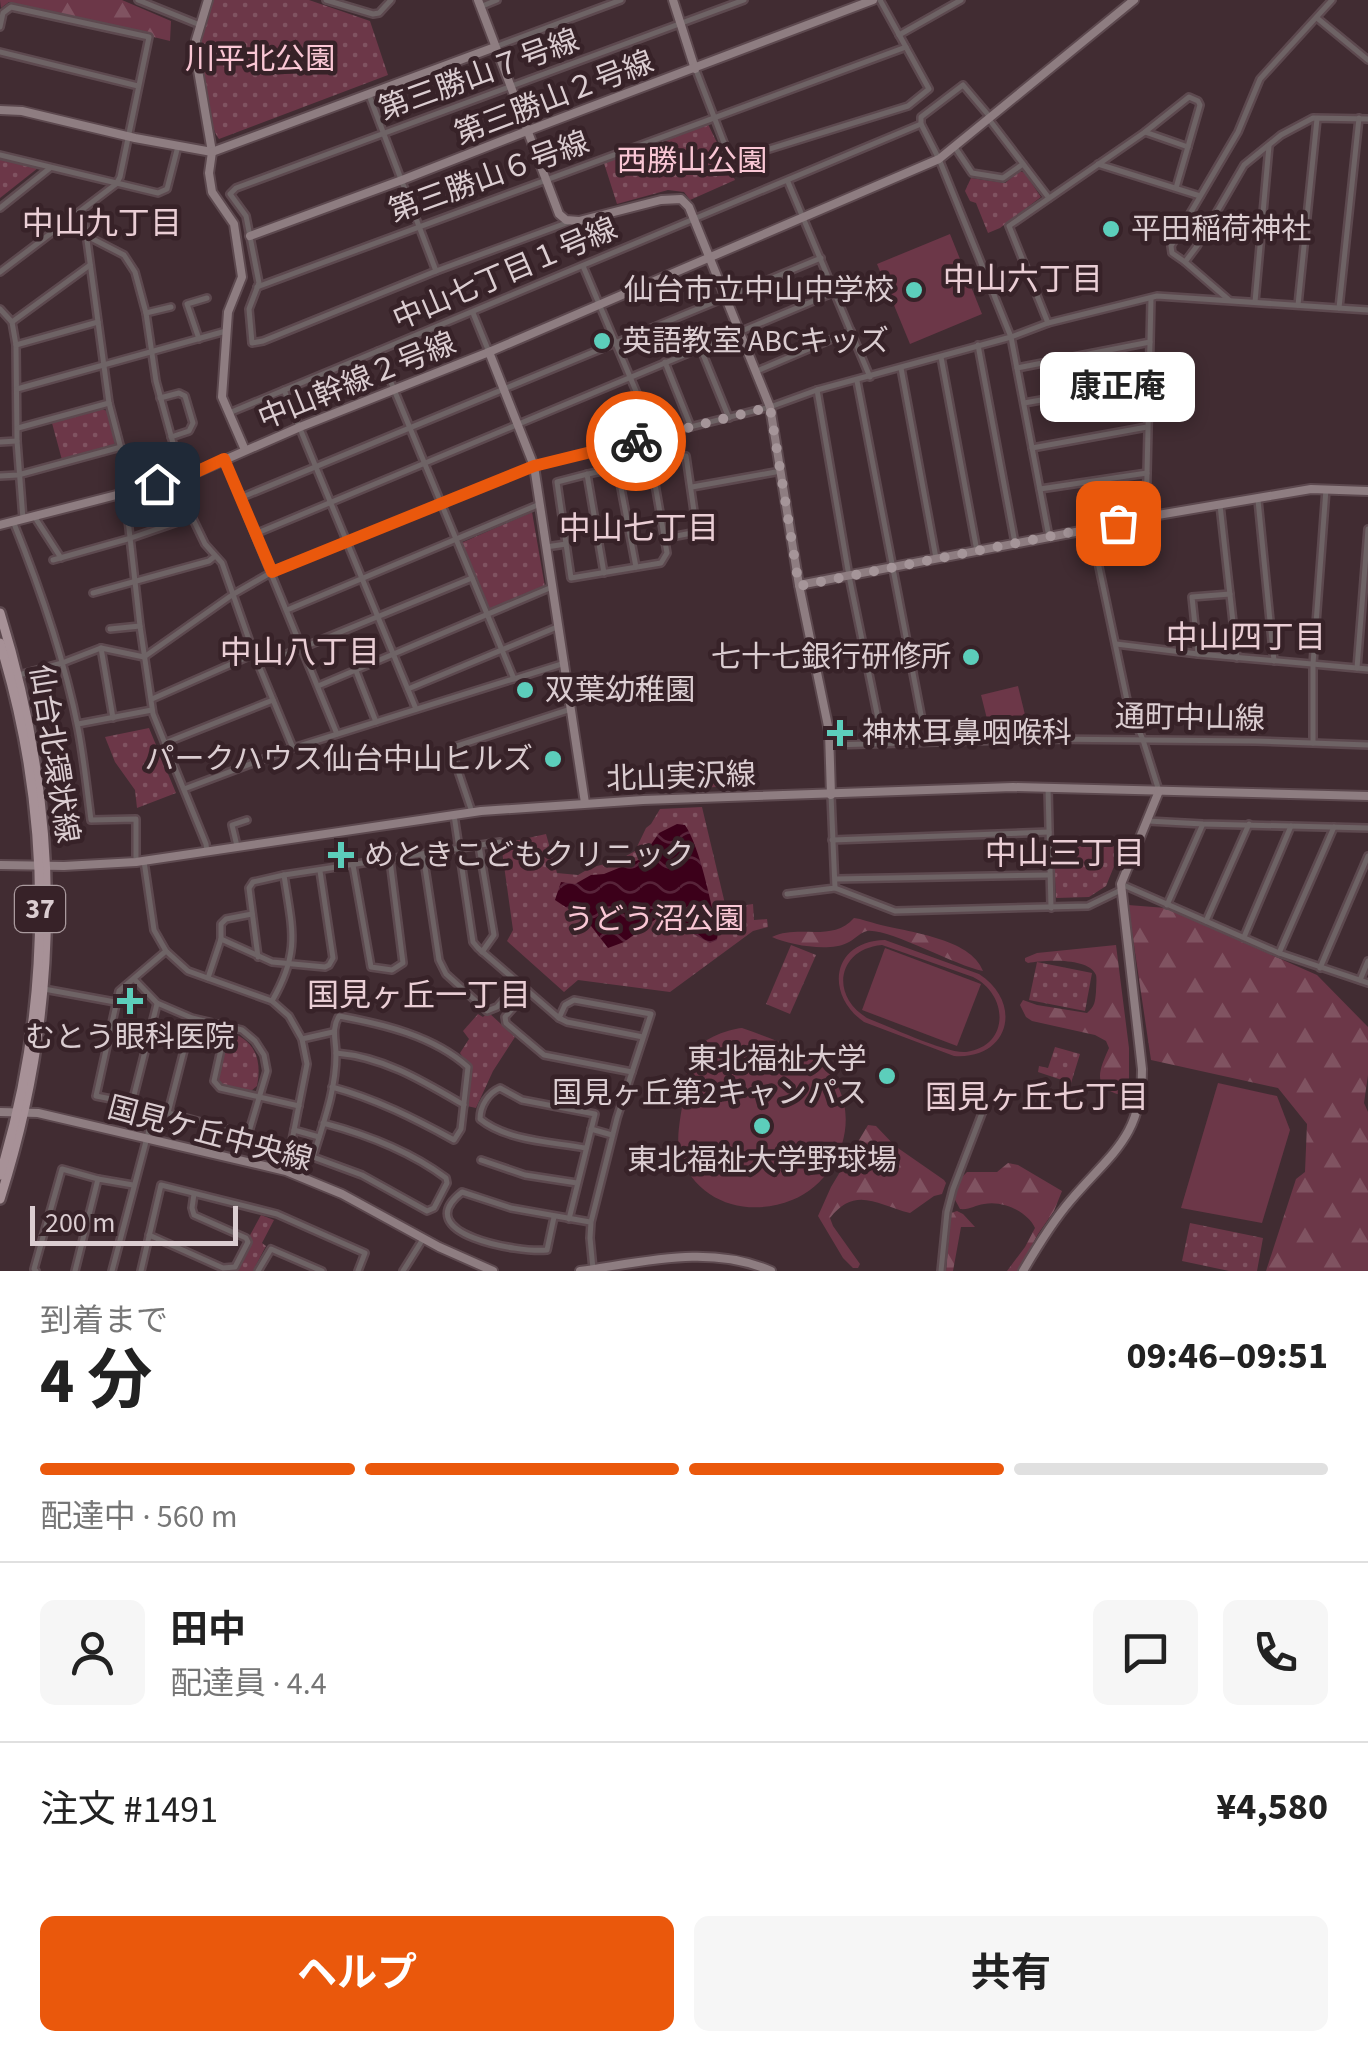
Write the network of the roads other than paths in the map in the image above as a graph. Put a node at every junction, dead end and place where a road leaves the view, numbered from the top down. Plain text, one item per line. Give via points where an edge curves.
1 (138, 0) edge
2 (208, 0) edge
3 (326, 0) edge
4 (391, 0) edge
5 (498, 0) edge
6 (621, 0) edge
7 (672, 0) edge
8 (744, 0) edge
9 (877, 0) edge
10 (962, 0) edge
11 (1134, 0) edge
12 (1332, 0) edge
13 (154, 3) edge
14 (343, 3) edge
15 (479, 3) edge
16 (1317, 18) junction
17 (682, 24) junction
18 (200, 25) junction
19 (0, 27) edge
20 (899, 35) junction
21 (495, 47) junction
22 (906, 47) junction
23 (0, 52) edge
24 (1368, 60) edge
25 (695, 69) junction
26 (139, 87) junction
27 (510, 87) junction
28 (369, 95) junction
29 (0, 110) edge
30 (713, 117) junction
31 (989, 117) junction
32 (1317, 118) junction
33 (1358, 118) junction
34 (1368, 118) edge
35 (921, 121) junction
36 (526, 131) junction
37 (1145, 132) junction
38 (384, 133) junction
39 (129, 136) junction
40 (1269, 145) junction
41 (178, 146) junction
42 (954, 146) junction
43 (1188, 147) junction
44 (212, 152) junction
45 (0, 155) edge
46 (940, 159) junction
47 (1023, 164) junction
48 (1098, 164) junction
49 (50, 168) junction
50 (402, 180) junction
51 (546, 180) junction
52 (788, 182) junction
53 (116, 184) junction
54 (1176, 188) junction
55 (1200, 196) junction
56 (1049, 198) junction
57 (0, 208) edge
58 (81, 211) junction
59 (804, 217) junction
60 (693, 218) junction
61 (572, 221) junction
62 (420, 226) junction
63 (87, 236) junction
64 (250, 236) junction
65 (709, 256) junction
66 (821, 258) junction
67 (1185, 262) junction
68 (91, 264) junction
69 (583, 266) junction
70 (436, 270) junction
71 (0, 272) edge
72 (257, 288) junction
73 (835, 292) junction
74 (727, 296) junction
75 (207, 298) dead end
76 (1151, 298) junction
77 (1229, 300) junction
78 (1255, 302) junction
79 (599, 304) junction
80 (1298, 305) junction
81 (172, 307) dead end
82 (1340, 308) junction
83 (0, 309) edge
84 (1368, 310) edge
85 (146, 313) junction
86 (473, 313) junction
87 (12, 322) junction
88 (98, 322) junction
89 (1048, 323) junction
90 (226, 331) junction
91 (740, 331) junction
92 (851, 331) junction
93 (1011, 337) junction
94 (199, 339) junction
95 (1150, 342) junction
96 (614, 343) junction
97 (16, 345) junction
98 (978, 345) junction
99 (700, 348) junction
100 (152, 352) junction
101 (378, 352) junction
102 (489, 352) junction
103 (941, 356) junction
104 (665, 362) junction
105 (104, 366) junction
106 (901, 368) junction
107 (1017, 368) junction
108 (757, 370) junction
109 (629, 377) junction
110 (870, 377) junction
111 (856, 380) junction
112 (1149, 381) junction
113 (17, 389) junction
114 (504, 389) junction
115 (284, 390) junction
116 (817, 390) junction
117 (394, 391) junction
118 (160, 398) junction
119 (109, 403) junction
120 (1024, 403) junction
121 (770, 407) junction
122 (229, 413) junction
123 (729, 418) junction
124 (517, 424) junction
125 (1148, 426) junction
126 (300, 427) junction
127 (410, 427) junction
128 (692, 427) junction
129 (18, 428) junction
130 (654, 436) junction
131 (171, 437) junction
132 (16, 441) junction
133 (0, 442) edge
134 (121, 447) junction
135 (1032, 448) junction
136 (244, 450) junction
137 (224, 459) junction
138 (651, 461) junction
139 (424, 462) junction
140 (534, 466) junction
141 (618, 466) junction
142 (316, 467) junction
143 (780, 471) junction
144 (1148, 473) junction
145 (587, 474) junction
146 (185, 475) junction
147 (0, 476) edge
148 (18, 476) junction
149 (692, 487) junction
150 (1040, 489) junction
151 (1326, 489) junction
152 (1368, 490) edge
153 (129, 492) junction
154 (240, 498) junction
155 (1258, 498) junction
156 (330, 503) junction
157 (442, 504) junction
158 (540, 504) junction
159 (1220, 505) junction
160 (34, 516) junction
161 (1146, 516) junction
162 (192, 518) junction
163 (18, 520) junction
164 (0, 525) edge
165 (1092, 529) junction
166 (1368, 529) edge
167 (255, 534) junction
168 (1048, 537) junction
169 (131, 538) junction
170 (666, 538) junction
171 (457, 540) junction
172 (347, 543) junction
173 (1015, 543) junction
174 (566, 544) junction
175 (546, 547) junction
176 (977, 551) junction
177 (215, 556) junction
178 (936, 558) junction
179 (636, 568) junction
180 (891, 568) junction
181 (272, 572) junction
182 (604, 572) junction
183 (850, 576) junction
184 (472, 578) junction
185 (362, 579) junction
186 (136, 582) junction
187 (799, 586) junction
188 (552, 587) junction
189 (94, 593) dead end
190 (1230, 594) junction
191 (232, 596) junction
192 (287, 610) junction
193 (0, 613) edge
194 (488, 615) junction
195 (378, 617) junction
196 (140, 626) junction
197 (560, 626) junction
198 (110, 629) dead end
199 (0, 643) edge
200 (1116, 644) junction
201 (101, 648) junction
202 (303, 648) junction
203 (502, 650) junction
204 (254, 654) junction
205 (1198, 654) junction
206 (282, 656) dead end
207 (394, 656) junction
208 (144, 657) junction
209 (1237, 658) junction
210 (1274, 661) junction
211 (62, 663) junction
212 (564, 663) junction
213 (1313, 664) junction
214 (1357, 668) junction
215 (1368, 669) edge
216 (356, 670) junction
217 (19, 674) junction
218 (514, 679) junction
219 (318, 686) junction
220 (408, 689) junction
221 (151, 700) junction
222 (274, 700) junction
223 (416, 709) junction
224 (571, 709) junction
225 (152, 710) junction
226 (113, 718) junction
227 (922, 720) dead end
228 (376, 722) junction
229 (78, 724) junction
230 (337, 734) junction
231 (1143, 740) junction
232 (165, 743) junction
233 (883, 743) junction
234 (1312, 744) junction
235 (831, 745) junction
236 (1368, 746) edge
237 (294, 748) junction
238 (1048, 788) junction
239 (184, 789) junction
240 (1158, 791) junction
241 (832, 795) junction
242 (1368, 796) edge
243 (585, 803) junction
244 (472, 812) junction
245 (454, 814) junction
246 (247, 820) dead end
247 (1148, 820) junction
248 (1202, 824) junction
249 (1249, 824) junction
250 (1291, 826) junction
251 (1334, 827) junction
252 (1368, 828) edge
253 (1049, 832) junction
254 (832, 840) junction
255 (500, 842) dead end
256 (479, 846) junction
257 (237, 848) junction
258 (458, 849) junction
259 (207, 852) junction
260 (423, 854) junction
261 (1368, 856) edge
262 (390, 860) junction
263 (140, 861) junction
264 (0, 865) edge
265 (43, 865) junction
266 (353, 865) junction
267 (320, 870) junction
268 (284, 875) junction
269 (1050, 875) junction
270 (836, 879) junction
271 (1121, 887) junction
272 (836, 888) junction
273 (787, 894) dead end
274 (1167, 905) junction
275 (1051, 908) junction
276 (252, 914) junction
277 (1206, 921) junction
278 (1244, 937) junction
279 (221, 939) junction
280 (166, 951) junction
281 (482, 952) junction
282 (1279, 953) junction
283 (258, 957) junction
284 (1368, 961) edge
285 (290, 964) junction
286 (1320, 968) junction
287 (208, 978) junction
288 (134, 979) junction
289 (1360, 980) junction
290 (1368, 983) edge
291 (518, 984) junction
292 (44, 989) junction
293 (528, 992) junction
294 (272, 1001) junction
295 (115, 1002) junction
296 (157, 1003) junction
297 (192, 1018) junction
298 (559, 1018) junction
299 (226, 1027) junction
300 (333, 1032) junction
301 (643, 1037) junction
302 (302, 1039) junction
303 (336, 1053) junction
304 (632, 1072) junction
305 (332, 1087) junction
306 (258, 1096) junction
307 (132, 1103) junction
308 (464, 1104) junction
309 (298, 1106) junction
310 (984, 1108) dead end
311 (154, 1110) junction
312 (0, 1112) edge
313 (21, 1112) junction
314 (168, 1113) junction
315 (323, 1123) junction
316 (591, 1129) junction
317 (294, 1130) junction
318 (612, 1136) junction
319 (319, 1137) junction
320 (147, 1138) junction
321 (586, 1148) junction
322 (481, 1160) dead end
323 (286, 1172) junction
324 (0, 1175) edge
325 (98, 1179) junction
326 (577, 1184) junction
327 (133, 1186) junction
328 (194, 1194) junction
329 (0, 1200) edge
330 (554, 1217) junction
331 (569, 1219) junction
332 (591, 1222) junction
333 (150, 1235) junction
334 (423, 1238) junction
335 (594, 1270) edge
336 (36, 1271) edge
337 (74, 1271) edge
338 (112, 1271) edge
339 (142, 1271) edge
340 (258, 1271) edge
341 (322, 1271) edge
342 (358, 1271) edge
343 (403, 1271) edge
344 (494, 1271) edge
345 (580, 1271) edge
346 (771, 1271) edge
347 (941, 1271) edge
348 (1022, 1271) edge

1 - 13 street
2 - 18 street
3 - 14 street
4 - 14 street via 372,14
5 - 15 street
6 - 21 street
7 - 17 street
8 - 17 street, 第三勝山７号線
9 - 20 street
9 - 25 street, 第三勝山２号線
10 - 20 street
11 - 31 street, 中山幹線２号線
12 - 16 street
13 - 18 street
15 - 21 street
16 - 24 street
16 - 55 street via 1260,79
17 - 25 street
17 - 27 street, 第三勝山７号線
18 - 44 street via 197,64
19 - 26 street via 12,7 149,37
20 - 22 street
21 - 27 street
21 - 28 street
22 - 30 street, 第三勝山６号線
22 - 30 street via 929,89 908,106 730,161
23 - 26 street
25 - 30 street
25 - 36 street, 第三勝山２号線
26 - 39 street
27 - 36 street
27 - 38 street, 第三勝山７号線
28 - 38 street
28 - 44 street
29 - 39 street
30 - 51 street, 第三勝山６号線
31 - 35 street, 中山七丁目１号線 via 963,85
31 - 42 street, 中山幹線２号線
31 - 47 street
32 - 33 street
32 - 40 street
32 - 80 street
33 - 34 street
33 - 82 street
35 - 46 street
35 - 52 street, 中山七丁目１号線
36 - 50 street, 第三勝山２号線
36 - 51 street
37 - 43 street
37 - 43 street via 1189,98 1198,101
37 - 48 street
38 - 50 street
38 - 64 street, 第三勝山７号線 via 236,188 230,194
39 - 41 street
39 - 53 street
40 - 67 street via 1244,165
40 - 78 street
41 - 44 street
41 - 53 street via 167,190
42 - 46 street, 中山幹線２号線
42 - 47 street via 972,173 1004,178
43 - 54 street
44 - 90 street via 212,192 234,224 242,277
45 - 49 street
46 - 59 street, 中山幹線２号線
46 - 93 street
47 - 56 street
48 - 54 street
48 - 56 street
49 - 53 street
49 - 57 street
50 - 62 street
50 - 64 street, 第三勝山２号線
51 - 61 street via 559,214
51 - 62 street, 第三勝山６号線
52 - 59 street
52 - 60 street, 中山七丁目１号線
53 - 58 street
54 - 55 street
55 - 67 street via 1171,246
56 - 89 street via 1009,226
58 - 63 street
58 - 71 street
59 - 65 street, 中山幹線２号線
59 - 66 street
60 - 61 street via 681,198
60 - 65 street
60 - 69 street, 中山七丁目１号線
61 - 70 street
62 - 70 street
62 - 72 street, 第三勝山６号線
63 - 68 street
63 - 85 street via 124,255
64 - 72 street
65 - 74 street
65 - 79 street, 中山幹線２号線
66 - 73 street
66 - 74 street
67 - 77 street
68 - 87 street
68 - 88 street
69 - 79 street
69 - 86 street, 中山七丁目１号線
70 - 72 street via 252,343 249,308
73 - 91 street
73 - 92 street
74 - 91 street
74 - 96 street
75 - 94 street via 186,304
76 - 77 street
76 - 89 street
76 - 95 street
77 - 78 street
78 - 80 street
79 - 96 street
79 - 102 street, 中山幹線２号線
80 - 82 street
81 - 85 street
82 - 84 street
83 - 87 street
85 - 100 street
86 - 101 street, 中山七丁目１号線
86 - 102 street
87 - 97 street
88 - 97 street
88 - 105 street
89 - 93 street
90 - 94 street
90 - 122 street via 222,397
91 - 99 street
91 - 108 street
92 - 108 street
92 - 110 street
93 - 98 street
93 - 107 street
94 - 100 street
95 - 107 street
95 - 112 street
96 - 109 street
96 - 114 street
97 - 113 street
98 - 103 street
98 - 173 street
99 - 104 street
99 - 123 street
100 - 105 street
100 - 118 street
101 - 115 street
101 - 117 street, 中山七丁目１号線
102 - 114 street
102 - 117 street, 中山幹線２号線
103 - 106 street
103 - 176 street
104 - 109 street
104 - 128 street
105 - 113 street
105 - 119 street
106 - 110 street
106 - 178 street
107 - 120 street
108 - 121 street
109 - 124 street
109 - 130 street
110 - 111 street
111 - 116 street
111 - 180 street
112 - 120 street
112 - 125 street
113 - 129 street
114 - 124 street
114 - 127 street
115 - 122 street
115 - 126 street
116 - 121 street
116 - 183 street
117 - 126 street, 中山幹線２号線
117 - 127 street, 中山七丁目１号線
118 - 131 street
118 - 131 street via 185,396 193,423
119 - 129 street
119 - 134 street
120 - 135 street
121 - 123 street
121 - 143 street
122 - 136 street
123 - 128 street
124 - 139 street
124 - 140 street
125 - 135 street
125 - 144 street
126 - 136 street, 中山幹線２号線
126 - 142 street
127 - 139 street, 中山七丁目１号線
127 - 142 street
128 - 130 street
129 - 132 street
130 - 140 street
131 - 146 street
132 - 133 street
132 - 148 street
134 - 148 street
134 - 153 street
135 - 150 street
136 - 137 street, 中山幹線２号線
137 - 146 street, 中山幹線２号線
137 - 154 street
138 - 141 street
138 - 149 street via 686,456
138 - 170 street
139 - 156 street
139 - 157 street, 中山七丁目１号線
140 - 157 street
140 - 158 street
141 - 145 street
141 - 179 street
142 - 154 street
142 - 156 street
143 - 149 street
143 - 187 street
144 - 150 street
144 - 161 street
145 - 174 street via 557,482
145 - 182 street
146 - 153 street, 中山幹線２号線
146 - 162 street
147 - 148 street
148 - 163 street
149 - 170 street via 697,532
150 - 168 street
151 - 152 street
151 - 155 street
151 - 213 street
153 - 160 street, 中山幹線２号線
153 - 169 street
154 - 167 street
155 - 159 street
155 - 210 street
156 - 167 street
156 - 172 street
157 - 171 street, 中山七丁目１号線
157 - 172 street
158 - 171 street
158 - 175 street
159 - 161 street
159 - 190 street
160 - 163 street, 中山幹線２号線
160 - 169 street via 57,559
161 - 165 street
162 - 169 street
162 - 177 street
163 - 164 street, 中山幹線２号線
163 - 211 street
165 - 168 street
165 - 200 street
166 - 214 street
167 - 181 street
168 - 173 street
169 - 186 street
170 - 179 street via 661,563
171 - 184 street, 中山七丁目１号線
171 - 185 street
172 - 181 street
172 - 185 street
173 - 176 street
174 - 175 street
174 - 182 street via 571,578
175 - 188 street
176 - 178 street
177 - 186 street
177 - 191 street
178 - 180 street
179 - 182 street
180 - 183 street
180 - 227 street
181 - 191 street
181 - 192 street
183 - 187 street
183 - 233 street
184 - 194 street, 中山七丁目１号線
184 - 195 street
185 - 192 street
185 - 195 street
186 - 189 street
186 - 196 street
187 - 235 street
188 - 194 street
188 - 197 street
190 - 205 street via 1192,597
190 - 209 street
191 - 204 street
191 - 208 street
192 - 202 street
193 - 217 main road, 仙台北環状線 / 37
194 - 203 street, 中山七丁目１号線
194 - 207 street
195 - 202 street
195 - 207 street
196 - 198 street
196 - 208 street
197 - 203 street
197 - 212 street
199 - 265 main road, 仙台北環状線 / 37
200 - 205 street
200 - 231 street
201 - 208 street
201 - 211 street
201 - 226 street
202 - 206 street
202 - 219 street
203 - 218 street, 中山七丁目１号線
203 - 220 street
204 - 221 street
204 - 222 street
205 - 209 street
207 - 216 street
207 - 220 street
208 - 221 street
209 - 210 street
210 - 213 street
211 - 217 street
211 - 229 street
212 - 218 street
212 - 224 street
213 - 214 street
213 - 234 street
214 - 215 street
216 - 219 street
216 - 228 street
217 - 265 main road, 仙台北環状線 / 37
218 - 223 street
219 - 230 street
220 - 223 street
221 - 225 street
222 - 232 street
222 - 237 street
223 - 228 street
224 - 243 street
224 - 244 street via 458,746 453,756
225 - 226 street
225 - 232 street
226 - 229 street
228 - 230 street
229 - 263 street via 91,820 136,820
230 - 237 street
231 - 233 street, 通町中山線
231 - 234 street, 通町中山線
231 - 240 street
232 - 239 street
233 - 235 street, 通町中山線
234 - 236 street, 通町中山線
235 - 241 street
237 - 239 street
238 - 240 street, 北山実沢線
238 - 241 street, 北山実沢線
238 - 253 street
239 - 259 street
240 - 242 street, 北山実沢線
240 - 247 street
241 - 243 street, 北山実沢線
241 - 254 street
243 - 244 street, 北山実沢線
244 - 245 street, 北山実沢線
245 - 257 street, 北山実沢線
245 - 258 street
246 - 257 street via 232,825
247 - 248 street
247 - 271 street
248 - 249 street
248 - 274 street
249 - 250 street
249 - 277 street
250 - 251 street
250 - 278 street
251 - 252 street
251 - 282 street
253 - 254 street
253 - 269 street
254 - 270 street
255 - 256 street
256 - 258 street
256 - 281 street via 494,935
257 - 259 street, 北山実沢線
258 - 260 street
258 - 281 street via 473,942
259 - 263 street, 北山実沢線
260 - 262 street
260 - 291 street via 446,974 487,1011
261 - 286 street
262 - 266 street
262 - 266 street via 404,964 392,970 371,968
263 - 265 street, 北山実沢線
263 - 280 street via 154,930
264 - 265 street, 北山実沢線
265 - 292 main road, 仙台北環状線 / 37
265 - 313 main road, 仙台北環状線 / 37
266 - 267 street
267 - 268 street
267 - 285 street via 330,965
268 - 276 street via 248,888
268 - 285 street
269 - 270 street
269 - 275 street
270 - 272 street
271 - 274 street
271 - 275 street via 1088,906
271 - 348 street via 1142,1069 1140,1105 1128,1134
272 - 273 street
272 - 275 street via 896,911
274 - 277 street
276 - 279 street via 226,919
276 - 283 street
277 - 278 street
278 - 282 street
279 - 283 street
279 - 287 street
280 - 287 street
280 - 288 street
281 - 291 street
282 - 286 street
283 - 285 street
284 - 289 street
285 - 294 street
286 - 289 street
287 - 294 street
288 - 295 street
288 - 296 street
289 - 290 street
291 - 293 street
292 - 295 street
292 - 313 main road, 仙台北環状線 / 37
293 - 298 street
293 - 304 street via 506,1024 544,1054
294 - 302 street
295 - 307 street via 96,1096
296 - 297 street
296 - 307 street
297 - 299 street
297 - 314 street
298 - 301 street
298 - 301 street via 574,1000 651,1014
299 - 306 street via 242,1030 264,1055 267,1071
299 - 306 street via 214,1081
300 - 302 street
300 - 303 street
300 - 308 street via 339,1016 383,1024 430,1044 468,1067
301 - 304 street
302 - 309 street via 307,1064
303 - 305 street
303 - 308 street via 389,1066
304 - 318 street
305 - 308 street via 367,1096 454,1140
305 - 315 street
306 - 309 street
306 - 314 street via 248,1135
307 - 311 street
309 - 317 street
310 - 347 street via 947,1212
311 - 314 street
311 - 320 street
312 - 313 street, 国見ケ丘中央線
313 - 320 street, 国見ケ丘中央線
313 - 324 main road, 仙台北環状線 / 37
313 - 329 main road, 仙台北環状線 / 37
315 - 319 street
315 - 319 street via 392,1147 447,1183 427,1211 314,1157
316 - 318 street
316 - 321 street
316 - 321 street via 594,1114 522,1100 500,1088 480,1113 489,1126 512,1135
317 - 319 street
317 - 323 street
318 - 332 street
320 - 323 street, 国見ケ丘中央線
320 - 327 street
321 - 326 street
322 - 326 street
323 - 334 street, 国見ケ丘中央線
325 - 327 street
325 - 336 street via 62,1169
325 - 337 street
326 - 331 street
327 - 338 street
328 - 333 street via 161,1185
328 - 333 street via 194,1215 246,1238 235,1267 223,1268
328 - 342 street via 277,1214 365,1253
330 - 330 street via 462,1192 447,1219 502,1248 538,1251 547,1250
330 - 331 street
331 - 332 street
332 - 335 street
333 - 339 street
334 - 343 street
334 - 344 street, 国見ケ丘中央線
335 - 345 street
335 - 346 street via 695,1255
340 - 341 street via 271,1250

